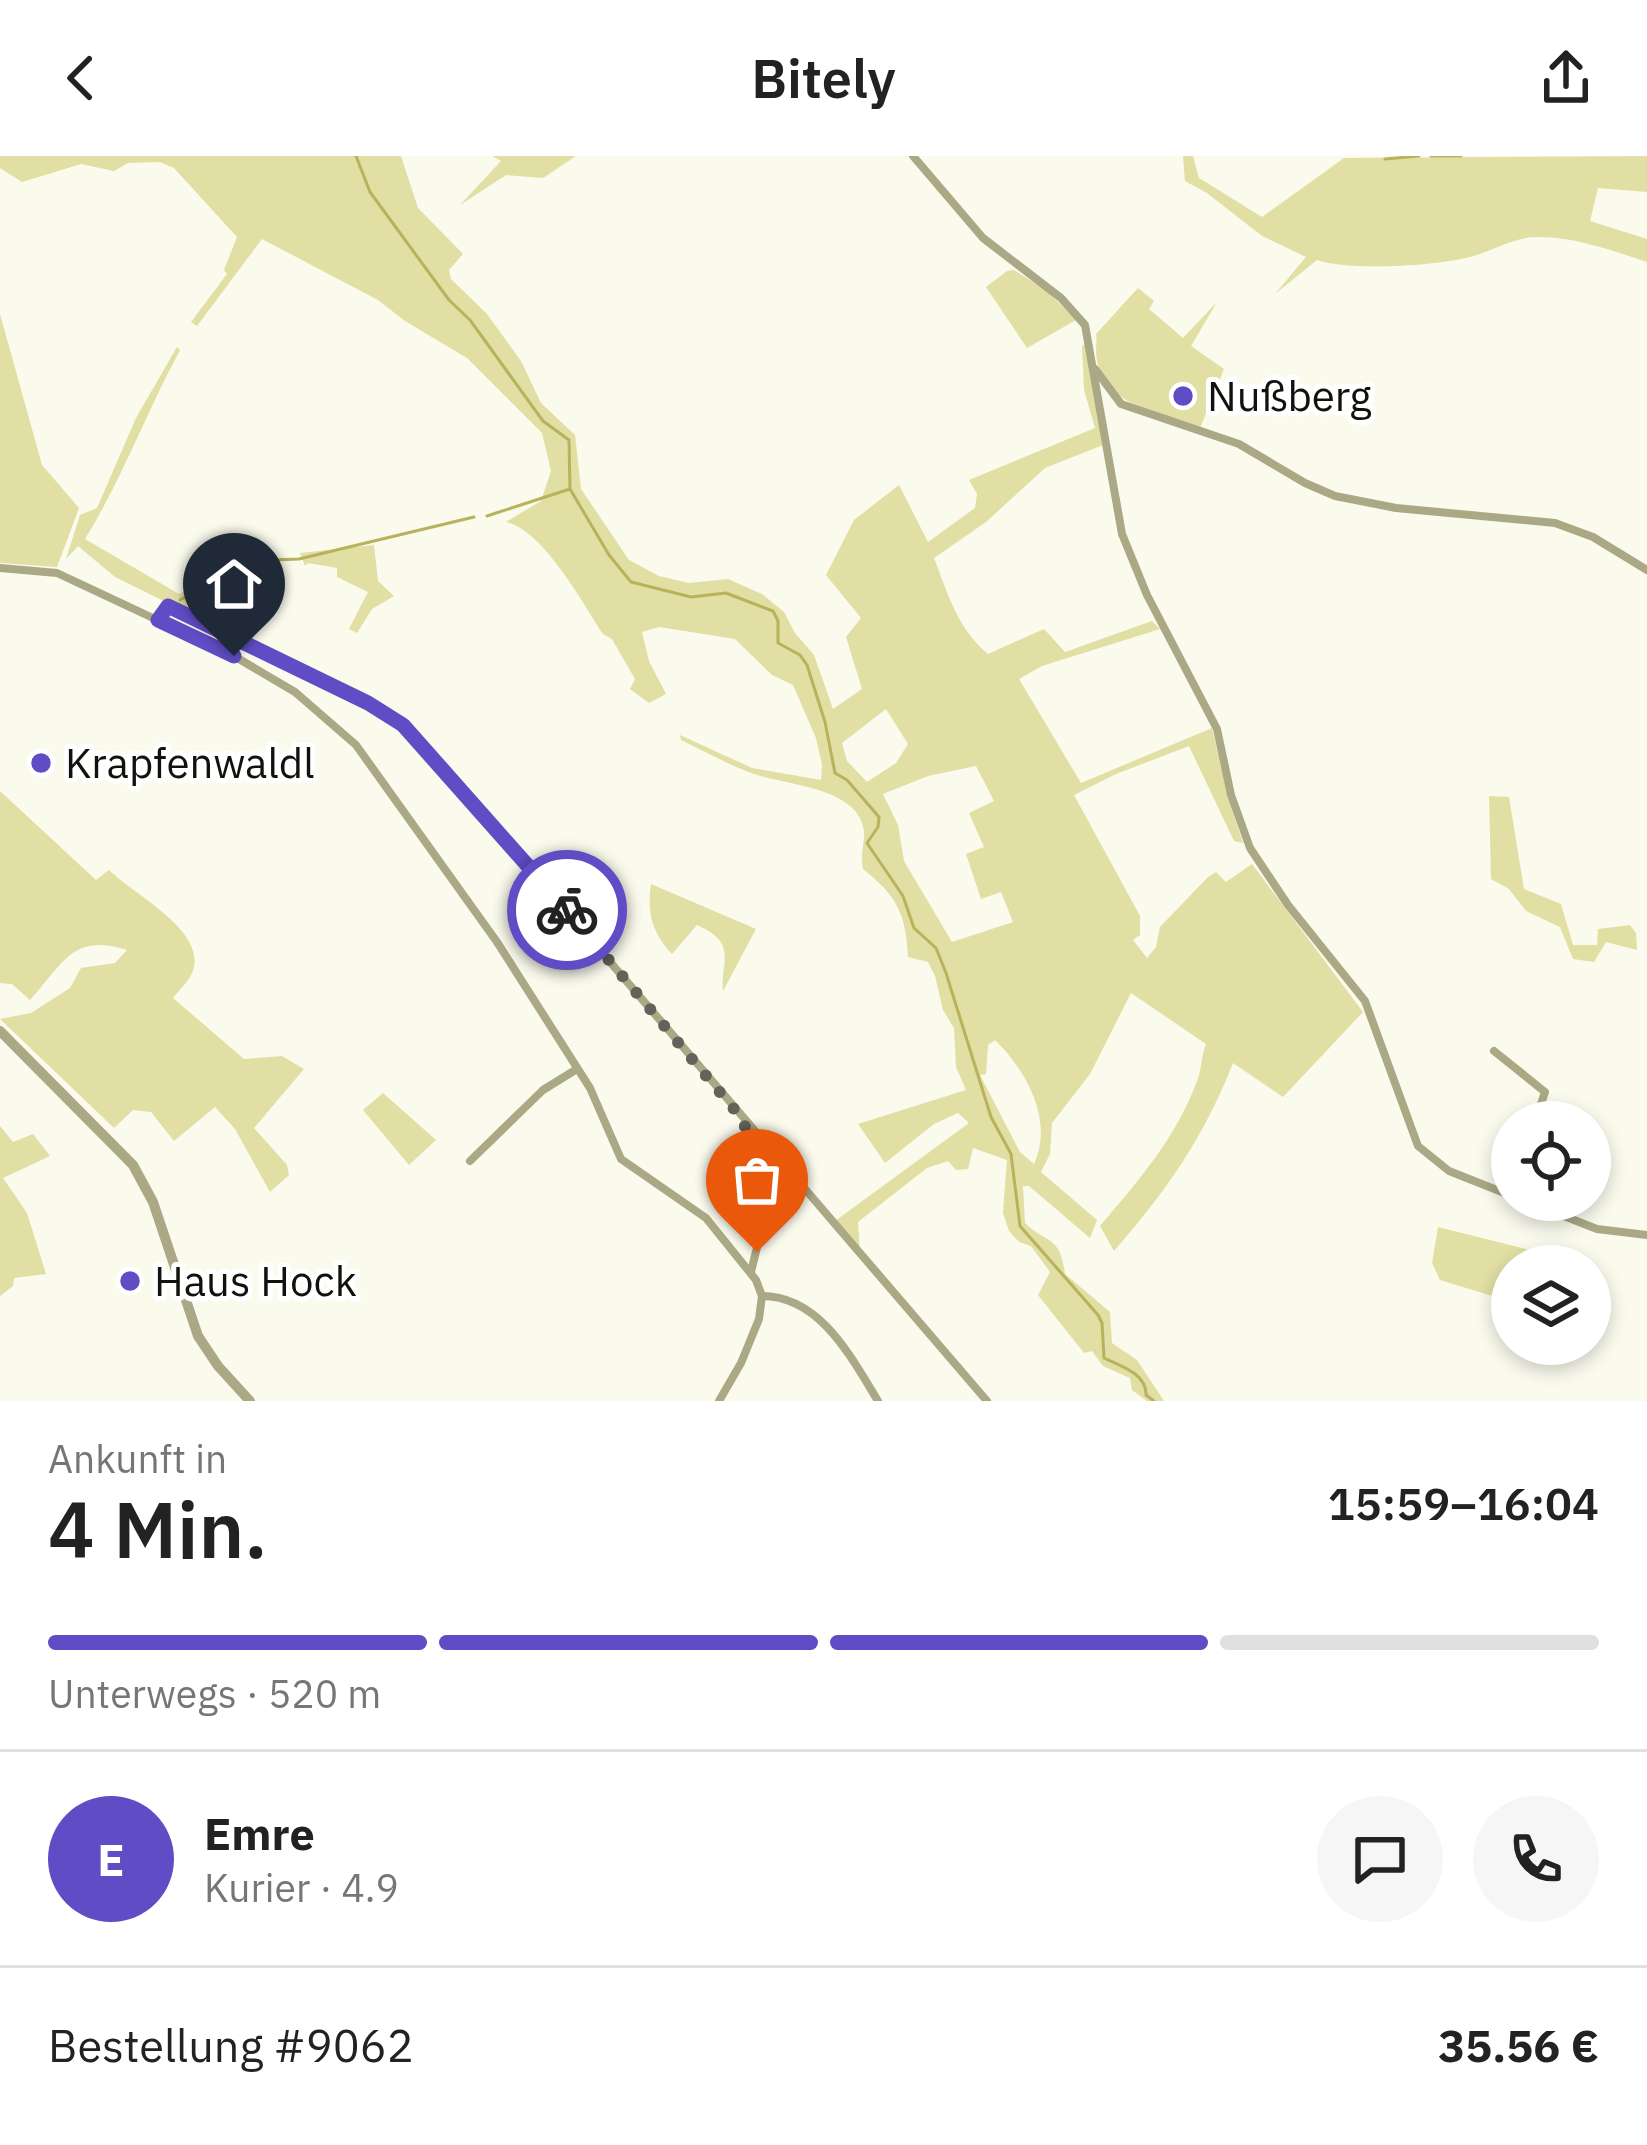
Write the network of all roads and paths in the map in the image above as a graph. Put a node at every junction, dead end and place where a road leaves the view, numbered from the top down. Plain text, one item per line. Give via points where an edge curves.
1 (913, 156) edge
2 (1093, 366) junction
3 (1121, 404) junction
4 (1102, 417) junction
5 (0, 568) edge
6 (1647, 570) edge
7 (158, 620) junction
8 (0, 1031) edge
9 (1494, 1051) dead end
10 (577, 1068) junction
11 (1542, 1101) edge
12 (744, 1121) junction
13 (470, 1161) dead end
14 (1491, 1188) edge
15 (1579, 1221) edge
16 (1647, 1235) edge
17 (751, 1272) junction
18 (762, 1297) junction
19 (250, 1401) edge
20 (719, 1401) edge
21 (878, 1401) edge
22 (987, 1401) edge

1 - 2 street via 983,238 1075,311
2 - 3 street
2 - 4 street
3 - 4 street
3 - 6 street via 1239,444 1335,496 1555,524
4 - 14 street via 1122,534 1217,729 1250,848 1365,1001 1418,1146
5 - 7 street via 57,573
7 - 10 street via 266,673 348,736 451,874
7 - 12 street via 168,606 368,703 416,736
8 - 19 street via 133,1165 198,1336
9 - 11 street via 1545,1092
10 - 13 street
10 - 17 street via 621,1159 706,1218
12 - 17 street via 760,1229
12 - 22 street
15 - 16 street
17 - 18 street
18 - 20 street
18 - 21 street via 814,1314

